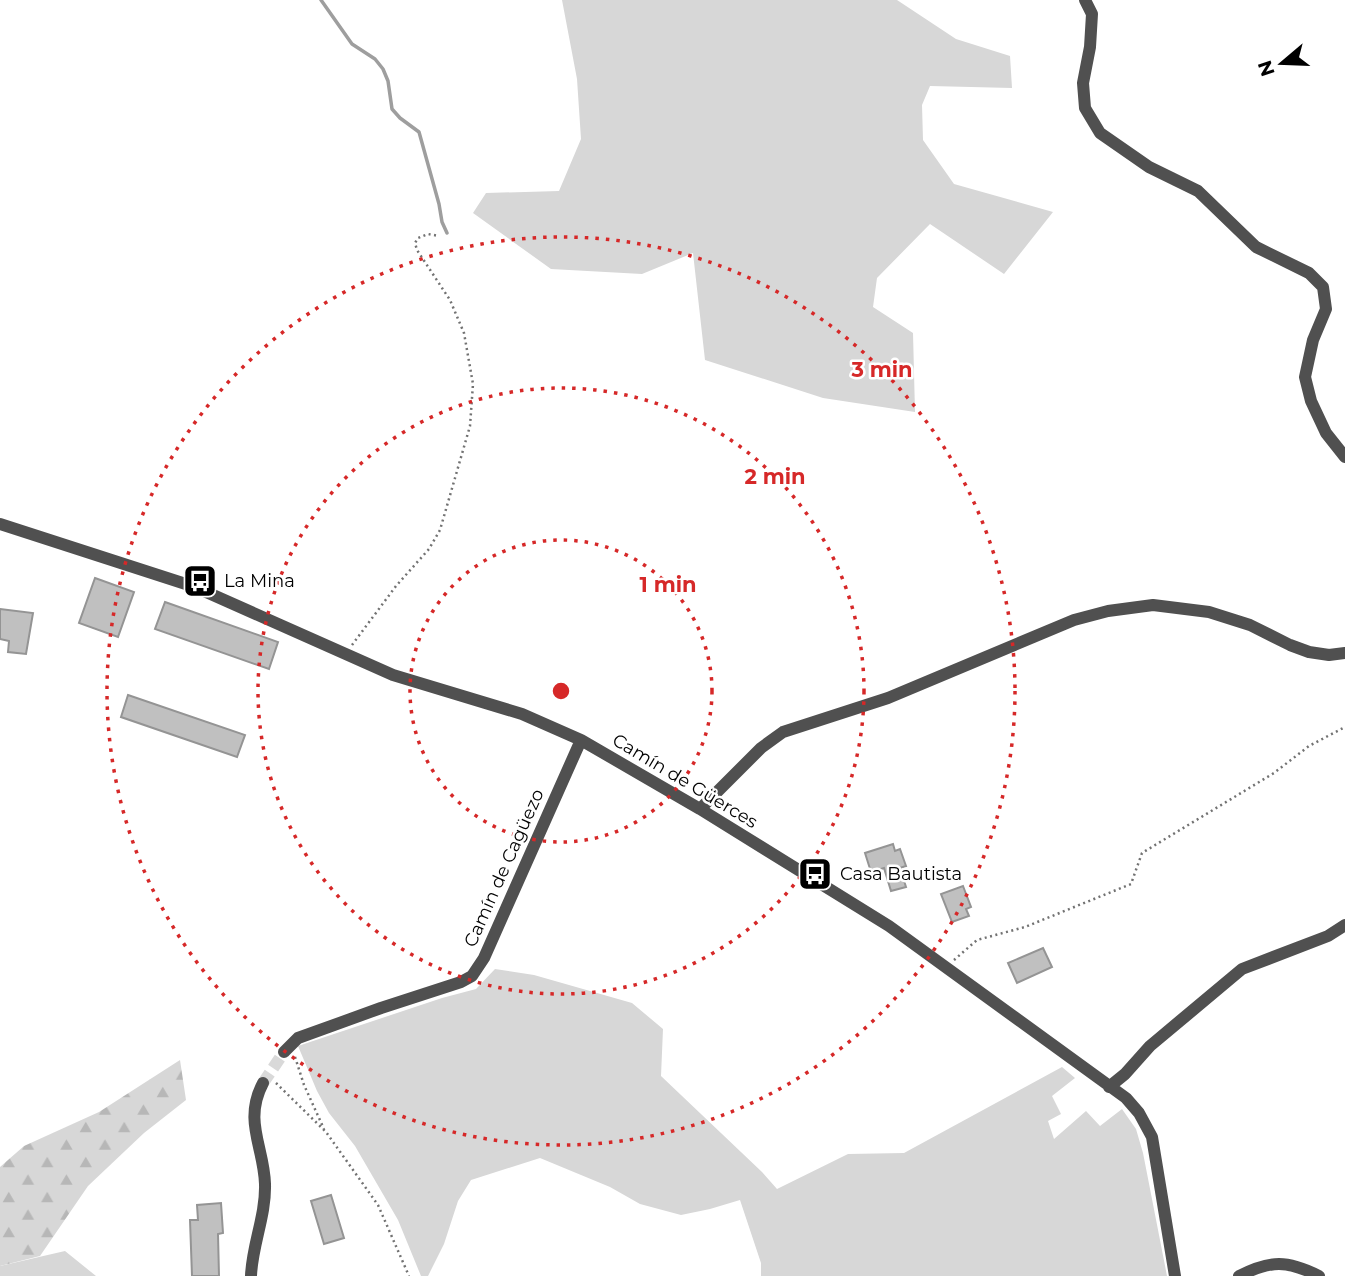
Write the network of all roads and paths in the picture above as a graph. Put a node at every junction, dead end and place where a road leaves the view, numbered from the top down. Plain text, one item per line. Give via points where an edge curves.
1 (1085, 0) edge
2 (439, 236) dead end
3 (1345, 457) edge
4 (0, 524) edge
5 (346, 653) junction
6 (1345, 653) edge
7 (1345, 727) edge
8 (581, 740) junction
9 (700, 809) junction
10 (1345, 925) edge
11 (945, 967) junction
12 (287, 1048) joint
13 (270, 1083) joint
14 (1109, 1087) junction
15 (326, 1132) junction
16 (251, 1276) edge
17 (409, 1276) edge
18 (1175, 1276) edge
19 (1239, 1276) edge
20 (1319, 1276) edge

1 - 3 street via 1092,14 1083,83 1085,108 1100,133 1149,167 1198,191 1256,247 1309,273 1323,287 1326,309 1305,377 1326,433
2 - 5 path via 428,234 415,243 450,299 464,333 473,384 470,426 440,530
4 - 5 street, Camín de Güerces via 195,587
5 - 8 street, Camín de Güerces via 393,675 522,714
6 - 9 street via 1309,652 1209,612 1153,605 1108,611 1063,625 888,698 783,732
7 - 11 path via 1142,853 1131,884 1025,927 977,940
8 - 9 street, Camín de Güerces
8 - 12 street, Camín de Cagüezo via 484,958 471,976 298,1038
9 - 11 street, Camín de Güerces via 889,926
10 - 14 street via 1242,969
11 - 14 street, Camín de Güerces
12 - 15 path
13 - 15 path
13 - 16 street via 253,1113 265,1209
14 - 18 street, Camín de Güerces via 1126,1098 1152,1137
15 - 17 path via 378,1205
19 - 20 street via 1281,1262

